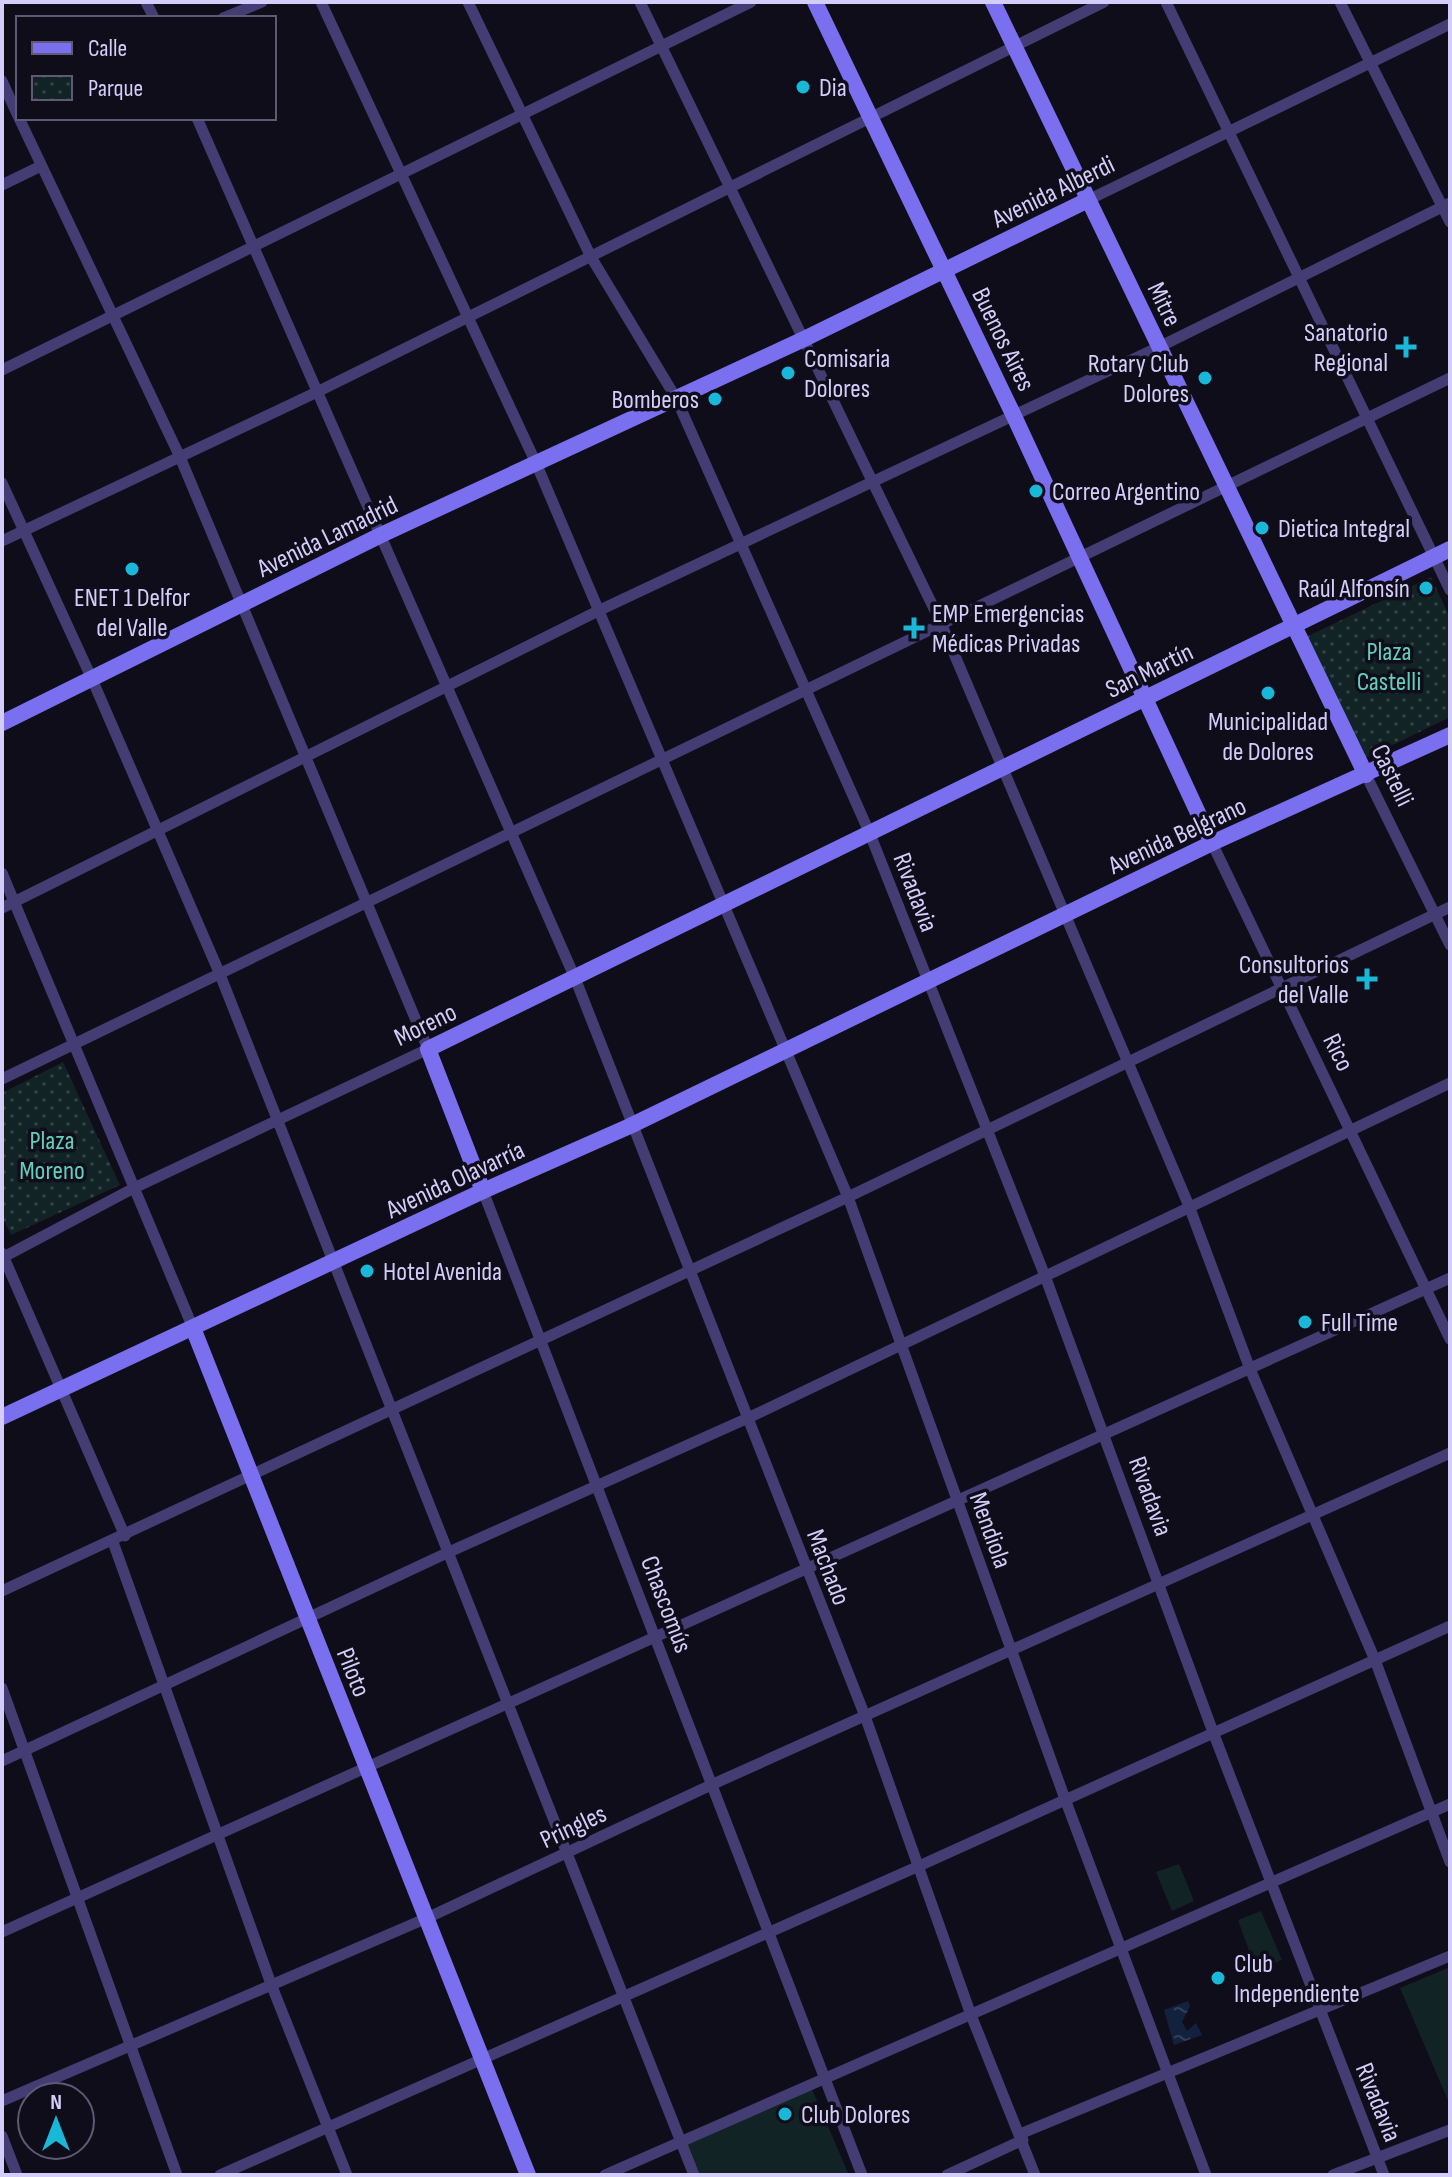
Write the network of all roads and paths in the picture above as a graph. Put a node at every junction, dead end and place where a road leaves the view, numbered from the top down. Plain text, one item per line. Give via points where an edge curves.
1 (262, 2) edge
2 (321, 2) edge
3 (468, 2) edge
4 (640, 2) edge
5 (751, 2) edge
6 (815, 2) edge
7 (993, 2) edge
8 (1104, 2) edge
9 (1166, 2) edge
10 (1340, 2) edge
11 (228, 16) edge
12 (1450, 24) edge
13 (661, 46) junction
14 (1014, 47) junction
15 (1370, 62) junction
16 (2, 81) edge
17 (16, 109) edge
18 (522, 114) junction
19 (871, 118) junction
20 (21, 120) edge
21 (198, 120) edge
22 (1229, 132) junction
23 (41, 166) junction
24 (401, 173) junction
25 (2, 185) edge
26 (730, 188) junction
27 (1088, 200) junction
28 (1446, 205) edge
29 (1450, 222) edge
30 (253, 246) junction
31 (591, 257) junction
32 (944, 271) junction
33 (1298, 276) junction
34 (113, 315) junction
35 (468, 317) junction
36 (804, 339) junction
37 (1159, 347) junction
38 (2, 370) edge
39 (1450, 378) edge
40 (317, 392) junction
41 (676, 398) junction
42 (1013, 414) junction
43 (1367, 418) junction
44 (180, 457) junction
45 (536, 463) junction
46 (874, 480) junction
47 (2, 483) edge
48 (1228, 487) junction
49 (24, 530) junction
50 (381, 535) junction
51 (2, 541) edge
52 (743, 543) junction
53 (1450, 549) edge
54 (1434, 557) junction
55 (1080, 559) junction
56 (1450, 590) edge
57 (240, 604) junction
58 (600, 610) junction
59 (941, 623) junction
60 (1293, 627) junction
61 (92, 679) junction
62 (447, 688) junction
63 (807, 688) junction
64 (1147, 699) junction
65 (2, 723) edge
66 (1450, 735) edge
67 (305, 755) junction
68 (663, 758) junction
69 (1002, 768) junction
70 (1366, 775) junction
71 (158, 831) junction
72 (510, 831) junction
73 (870, 834) junction
74 (1212, 843) junction
75 (2, 873) edge
76 (367, 900) junction
77 (15, 902) junction
78 (724, 904) junction
79 (1450, 907) edge
80 (2, 908) edge
81 (1435, 914) junction
82 (1065, 915) junction
83 (1450, 945) edge
84 (219, 972) junction
85 (575, 978) junction
86 (927, 982) junction
87 (1282, 987) junction
88 (74, 1044) junction
89 (428, 1049) junction
90 (786, 1050) junction
91 (1128, 1061) junction
92 (2, 1079) edge
93 (1450, 1083) edge
94 (278, 1122) junction
95 (630, 1126) junction
96 (987, 1129) junction
97 (1350, 1130) junction
98 (134, 1188) junction
99 (483, 1191) junction
100 (848, 1197) junction
101 (1189, 1206) junction
102 (3, 1256) edge
103 (334, 1263) junction
104 (691, 1270) junction
105 (1045, 1276) junction
106 (1450, 1278) edge
107 (1425, 1289) junction
108 (193, 1328) junction
109 (1450, 1339) edge
110 (539, 1341) junction
111 (903, 1346) junction
112 (1250, 1369) junction
113 (62, 1388) junction
114 (392, 1408) junction
115 (2, 1417) edge
116 (748, 1418) junction
117 (1104, 1431) junction
118 (1450, 1453) edge
119 (251, 1472) junction
120 (596, 1487) junction
121 (957, 1498) junction
122 (1312, 1516) junction
123 (119, 1539) junction
124 (449, 1552) junction
125 (805, 1567) junction
126 (1160, 1583) junction
127 (2, 1591) edge
128 (307, 1620) junction
129 (1450, 1626) edge
130 (655, 1636) junction
131 (1011, 1650) junction
132 (1375, 1660) junction
133 (164, 1685) junction
134 (2, 1688) edge
135 (508, 1703) junction
136 (865, 1716) junction
137 (1213, 1732) junction
138 (23, 1750) junction
139 (2, 1761) edge
140 (366, 1766) junction
141 (711, 1785) junction
142 (1065, 1799) junction
143 (1450, 1804) edge
144 (1431, 1813) junction
145 (219, 1834) junction
146 (567, 1853) junction
147 (1450, 1862) edge
148 (919, 1866) junction
149 (1271, 1882) junction
150 (77, 1899) junction
151 (427, 1918) junction
152 (2, 1932) edge
153 (769, 1933) junction
154 (1121, 1949) junction
155 (1450, 1956) edge
156 (271, 1984) junction
157 (622, 1998) junction
158 (1319, 2010) junction
159 (971, 2015) junction
160 (131, 2044) junction
161 (480, 2061) junction
162 (1166, 2073) junction
163 (824, 2079) junction
164 (2, 2101) edge
165 (327, 2130) junction
166 (1450, 2130) edge
167 (2, 2136) edge
168 (1021, 2137) junction
169 (681, 2143) junction
170 (1377, 2157) junction
171 (17, 2175) edge
172 (177, 2175) edge
173 (220, 2175) edge
174 (347, 2175) edge
175 (528, 2175) edge
176 (605, 2175) edge
177 (694, 2175) edge
178 (862, 2175) edge
179 (947, 2175) edge
180 (1035, 2175) edge
181 (1206, 2175) edge
182 (1333, 2175) edge
183 (1384, 2175) edge

1 - 11 street
2 - 24 street, Mendiola
3 - 18 street, Rivadavia
4 - 13 street
5 - 13 street
6 - 19 main road, Buenos Aires
7 - 14 main road, Mitre
8 - 14 street
9 - 22 street
10 - 15 street
12 - 15 street, Avenida Alberdi
13 - 18 street
13 - 26 street
14 - 19 street
14 - 27 main road, Mitre
15 - 22 street, Avenida Alberdi
15 - 28 street
16 - 17 street
18 - 24 street
18 - 31 street, Rivadavia
19 - 26 street
19 - 32 main road, Buenos Aires
20 - 23 street
21 - 30 street, Machado
22 - 27 street, Avenida Alberdi
22 - 33 street
23 - 25 street
23 - 34 street
24 - 30 street
24 - 35 street, Mendiola
26 - 31 street
26 - 36 street
27 - 32 main road, Avenida Alberdi
27 - 37 main road, Mitre
28 - 29 street
28 - 33 street
30 - 34 street
30 - 40 street, Machado
31 - 35 street
31 - 41 street, Rivadavia
32 - 36 main road, Avenida Alberdi
32 - 42 main road, Buenos Aires
33 - 37 street
33 - 43 street
34 - 38 street
34 - 44 street
35 - 40 street
35 - 45 street, Mendiola
36 - 41 main road, Avenida Alberdi
36 - 46 street
37 - 42 street
37 - 48 main road, Mitre
39 - 43 street
40 - 44 street
40 - 50 street, Machado
41 - 45 main road, Avenida Lamadrid
41 - 52 street, Rivadavia
42 - 46 street
42 - 55 main road, Buenos Aires
43 - 48 street
43 - 54 street
44 - 49 street
44 - 57 street
45 - 50 main road, Avenida Lamadrid
45 - 58 street, Mendiola
46 - 52 street
46 - 59 street
47 - 49 street
48 - 55 street
48 - 60 main road, Mitre
49 - 51 street
49 - 61 street
50 - 57 main road, Avenida Lamadrid
50 - 62 street, Machado
52 - 58 street
52 - 63 street, Rivadavia
53 - 54 main road, San Martín
54 - 56 street
54 - 60 main road, San Martín
55 - 59 street
55 - 64 main road, Buenos Aires
57 - 61 main road, Avenida Lamadrid
57 - 67 street
58 - 62 street
58 - 68 street, Mendiola
59 - 63 street
59 - 69 street
60 - 64 main road, San Martín
60 - 70 main road, Castelli
61 - 65 main road, Avenida Lamadrid
61 - 71 street
62 - 67 street
62 - 72 street, Machado
63 - 68 street
63 - 73 street, Rivadavia
64 - 69 main road, San Martín
64 - 74 main road, Rico
66 - 70 main road, Avenida Belgrano
67 - 71 street
67 - 76 street
68 - 72 street
68 - 78 street, Mendiola
69 - 73 main road, San Martín
69 - 82 street
70 - 74 main road, Avenida Belgrano
70 - 81 street, Castelli
71 - 77 street
71 - 84 street
72 - 76 street
72 - 85 street, Machado
73 - 78 main road, Moreno
73 - 86 street, Rivadavia
74 - 82 main road, Avenida Belgrano
74 - 87 street, Rico
75 - 77 street, Piloto
76 - 84 street
76 - 89 street
77 - 80 street
77 - 88 street, Piloto
78 - 85 main road, Moreno
78 - 90 street, Mendiola
79 - 81 street
81 - 83 street, Castelli
81 - 87 street
82 - 86 main road, Avenida Belgrano
82 - 91 street
84 - 88 street
84 - 94 street
85 - 89 main road, Moreno
85 - 95 street, Machado
86 - 90 main road, Avenida Olavarría
86 - 96 street, Rivadavia
87 - 91 street
87 - 97 street, Rico
88 - 92 street
88 - 98 street, Piloto
89 - 94 street, Moreno
89 - 99 main road, Chascomús
90 - 95 main road, Avenida Olavarría
90 - 100 street, Mendiola
91 - 96 street
91 - 101 street
93 - 97 street
94 - 98 street, Moreno
94 - 103 street
95 - 99 main road, Avenida Olavarría
95 - 104 street, Machado
96 - 100 street
96 - 105 street, Rivadavia
97 - 101 street
97 - 107 street, Rico
98 - 102 street, Moreno
98 - 108 street, Piloto
99 - 103 main road, Avenida Olavarría
99 - 110 street, Chascomús
100 - 104 street
100 - 111 street, Mendiola
101 - 105 street
101 - 112 street
102 - 113 street
103 - 108 main road, Avenida Olavarría
103 - 114 street
104 - 110 street
104 - 116 street, Machado
105 - 111 street
105 - 117 street, Rivadavia
106 - 107 street
107 - 109 street, Rico
107 - 112 street
108 - 113 main road, Avenida Olavarría
108 - 119 main road, Piloto
110 - 114 street
110 - 120 street, Chascomús
111 - 116 street
111 - 121 street, Mendiola
112 - 117 street
112 - 122 street
113 - 115 main road, Avenida Olavarría
113 - 123 street
114 - 119 street
114 - 124 street
116 - 120 street
116 - 125 street, Machado
117 - 121 street
117 - 126 street, Rivadavia
118 - 122 street, Pringles
119 - 123 street
119 - 128 main road, Piloto
120 - 124 street
120 - 130 street, Chascomús
121 - 125 street
121 - 131 street, Mendiola
122 - 126 street, Pringles
122 - 132 street
123 - 127 street
123 - 133 street
124 - 128 street
124 - 135 street
125 - 130 street
125 - 136 street, Machado
126 - 131 street, Pringles
126 - 137 street, Rivadavia
128 - 133 street
128 - 140 main road, Piloto
129 - 132 street
130 - 135 street
130 - 141 street, Chascomús
131 - 136 street, Pringles
131 - 142 street, Mendiola
132 - 137 street
132 - 144 street
133 - 138 street
133 - 145 street
134 - 138 street
135 - 140 street
135 - 146 street
136 - 141 street, Pringles
136 - 148 street, Machado
137 - 142 street
137 - 149 street, Rivadavia
138 - 139 street
138 - 150 street
140 - 145 street
140 - 151 main road, Piloto
141 - 146 street, Pringles
141 - 153 street, Chascomús
142 - 148 street
142 - 154 street, Mendiola
143 - 144 street
144 - 147 street
144 - 149 street
145 - 150 street
145 - 156 street
146 - 151 street, Pringles
146 - 157 street
148 - 153 street
148 - 159 street, Machado
149 - 154 street
149 - 158 street, Rivadavia
150 - 152 street
150 - 160 street
151 - 156 street, Pringles
151 - 161 main road, Piloto
153 - 157 street
153 - 163 street, Chascomús
154 - 159 street
154 - 162 street, Mendiola
155 - 158 street
156 - 160 street, Pringles
156 - 165 street
157 - 161 street
157 - 169 street
158 - 162 street
158 - 170 street, Rivadavia
159 - 163 street
159 - 168 street, Machado
160 - 164 street, Pringles
160 - 172 street
161 - 165 street
161 - 175 main road, Piloto
162 - 168 street
162 - 181 street, Mendiola
163 - 169 street
163 - 178 street, Chascomús
165 - 173 street
165 - 174 street
166 - 170 street
167 - 171 street
168 - 179 street
168 - 180 street, Machado
169 - 176 street
169 - 177 street
170 - 182 street
170 - 183 street, Rivadavia

